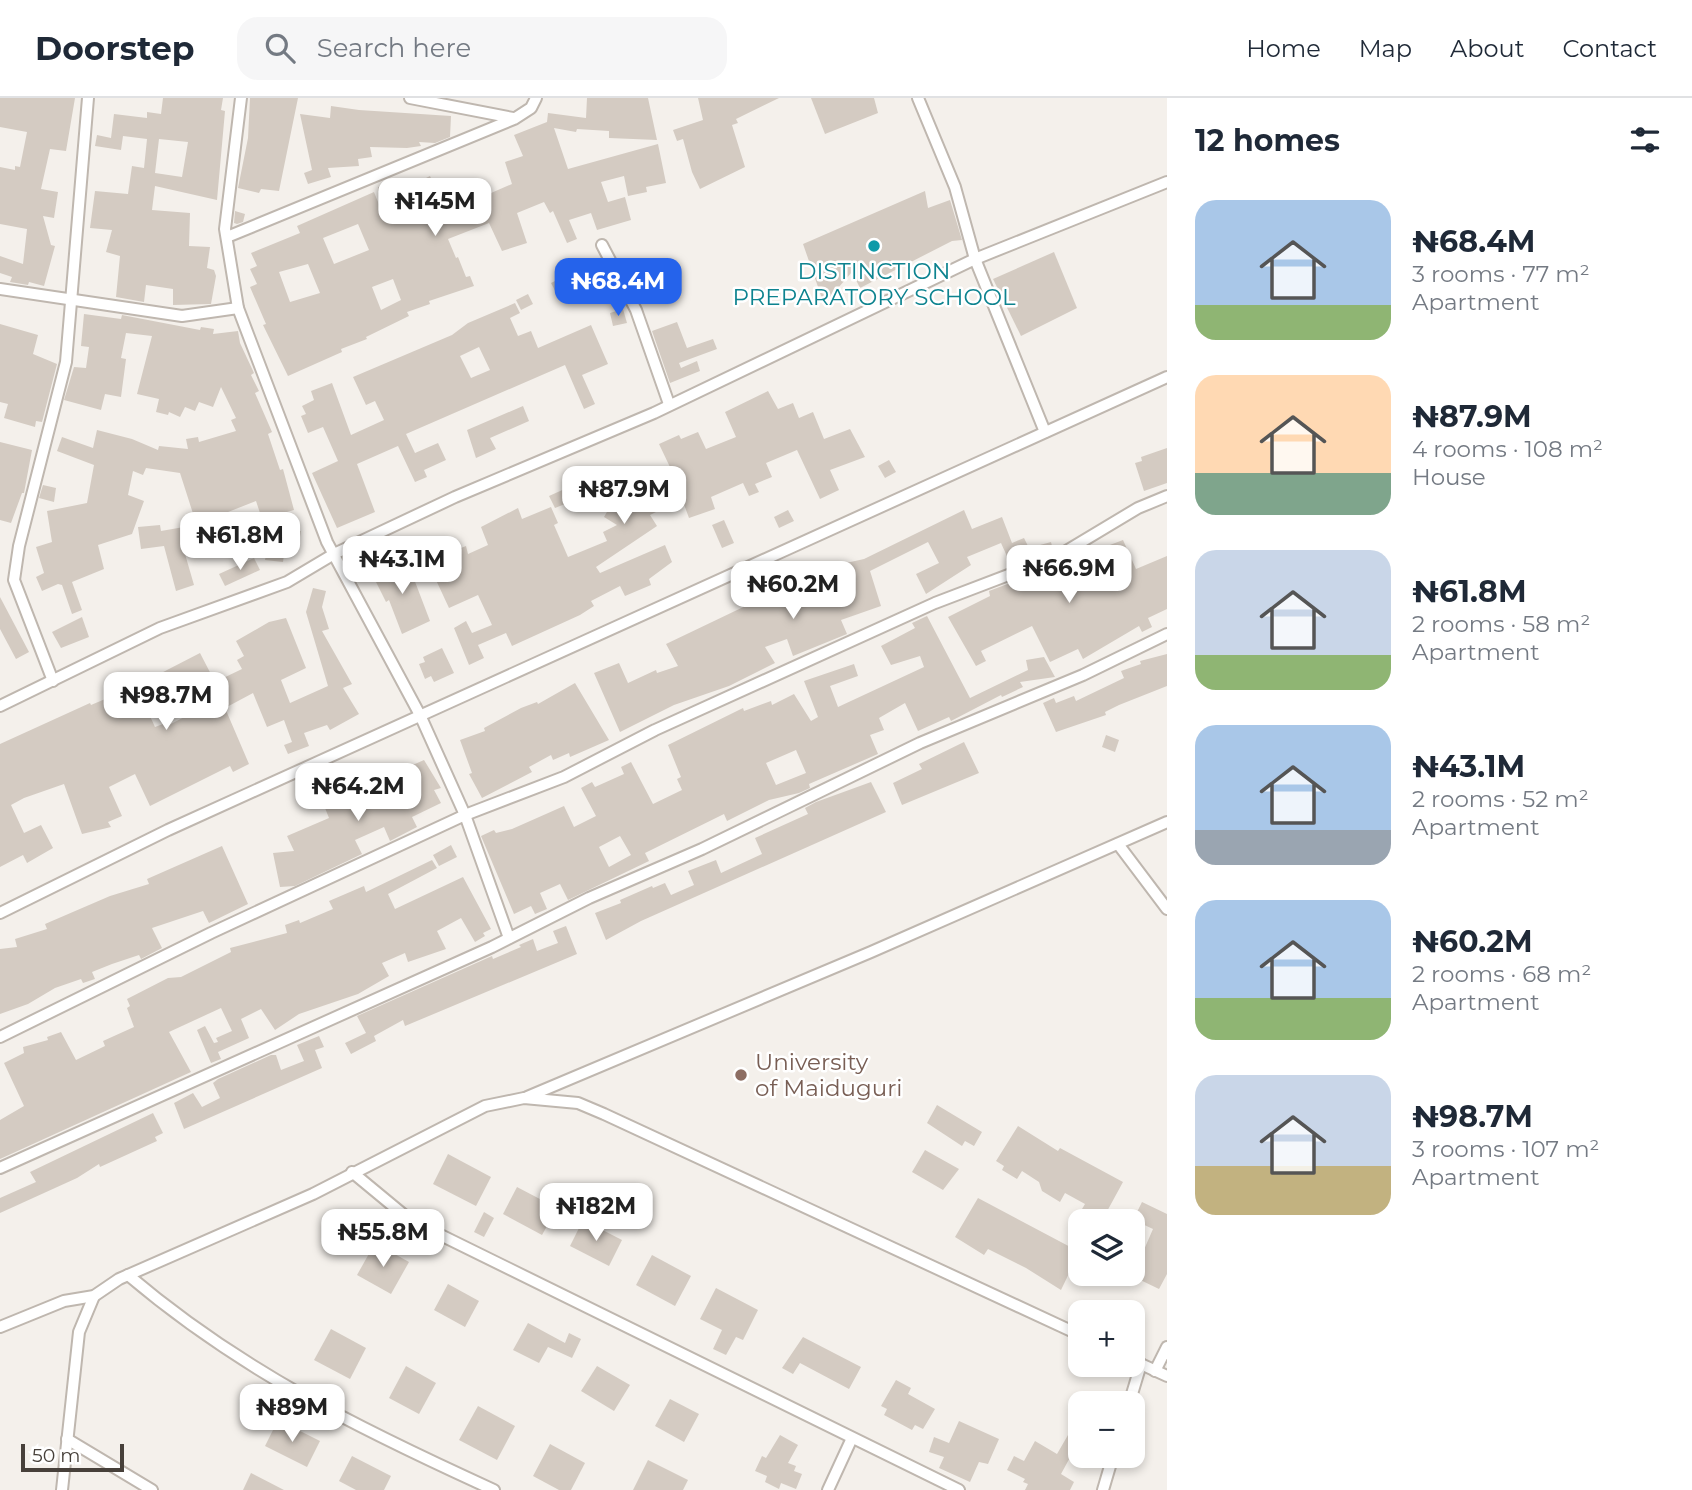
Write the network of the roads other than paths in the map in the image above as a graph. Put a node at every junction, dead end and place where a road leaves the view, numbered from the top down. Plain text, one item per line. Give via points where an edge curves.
1 (88, 98) edge
2 (242, 98) edge
3 (410, 98) edge
4 (536, 98) edge
5 (918, 98) edge
6 (514, 118) junction
7 (1167, 182) edge
8 (227, 237) junction
9 (602, 245) dead end
10 (975, 259) junction
11 (0, 289) edge
12 (74, 298) junction
13 (238, 308) junction
14 (1167, 377) edge
15 (669, 404) junction
16 (1045, 432) junction
17 (1167, 496) edge
18 (334, 554) junction
19 (1167, 634) edge
20 (53, 681) junction
21 (0, 706) edge
22 (420, 715) junction
23 (466, 815) junction
24 (1167, 822) edge
25 (1118, 844) junction
26 (1167, 909) edge
27 (0, 913) edge
28 (509, 938) junction
29 (0, 1037) edge
30 (524, 1098) junction
31 (0, 1168) edge
32 (352, 1172) junction
33 (128, 1275) junction
34 (94, 1296) junction
35 (0, 1327) edge
36 (1068, 1329) edge
37 (1167, 1347) edge
38 (1145, 1366) edge
39 (1155, 1371) junction
40 (1167, 1376) edge
41 (852, 1438) junction
42 (67, 1439) junction
43 (1109, 1468) edge
44 (62, 1490) edge
45 (152, 1490) edge
46 (494, 1490) edge
47 (828, 1490) edge
48 (958, 1490) edge
49 (1103, 1490) edge

1 - 12 street
2 - 8 street
3 - 6 street
4 - 6 street via 531,108
5 - 10 street via 956,187
6 - 8 street
7 - 10 street
8 - 13 street
9 - 15 street via 636,310
10 - 15 street
10 - 16 street
11 - 12 street
12 - 13 street via 183,316
12 - 20 street via 66,362 14,580
13 - 18 street
14 - 16 street
15 - 18 street
16 - 22 street
17 - 23 street via 1058,556 934,603 564,777
18 - 20 street via 287,582 160,628
18 - 22 street
19 - 28 street via 1083,675 920,743
20 - 21 street
22 - 23 street
22 - 27 street
23 - 28 street
23 - 29 street
24 - 25 street
25 - 26 street
25 - 30 street
28 - 31 street
30 - 32 street via 485,1106
30 - 36 street via 578,1103 604,1114
32 - 33 street via 313,1194
32 - 41 street via 410,1220
33 - 34 street
33 - 46 street via 227,1353 366,1432
34 - 35 street via 64,1301
34 - 42 street via 79,1332
37 - 39 street
38 - 39 street
39 - 40 street
41 - 47 street
41 - 48 street
42 - 44 street
42 - 45 street
43 - 49 street

